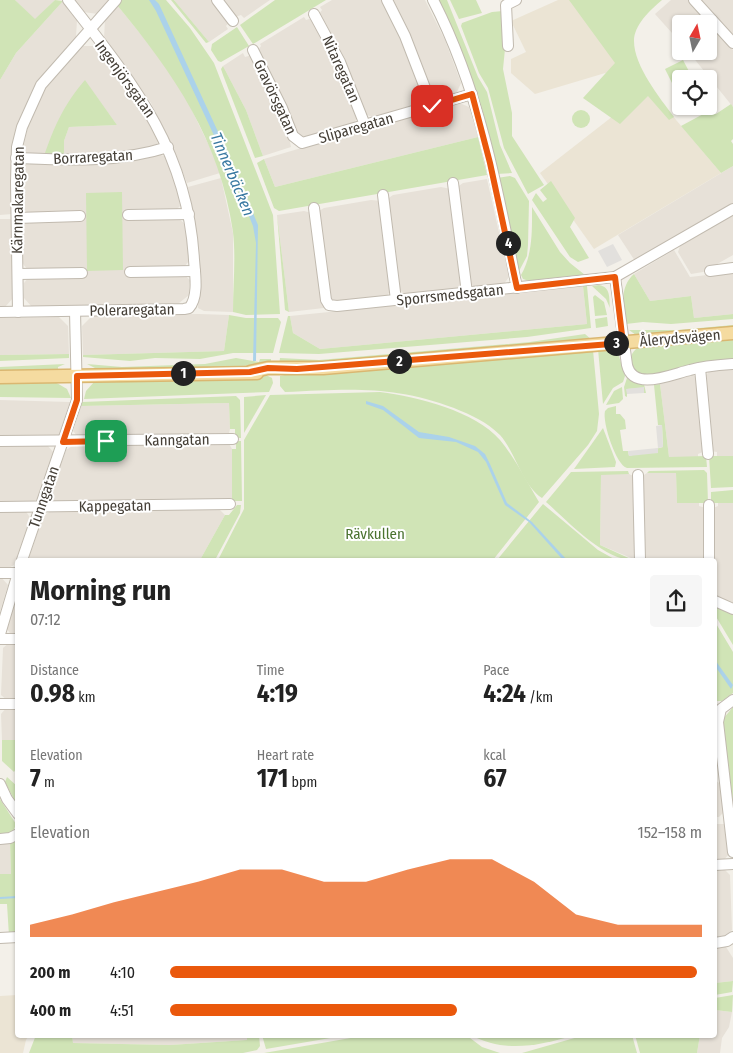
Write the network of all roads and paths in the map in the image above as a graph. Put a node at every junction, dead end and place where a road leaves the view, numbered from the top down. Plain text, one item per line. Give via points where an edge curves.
1 (68, 0) edge
2 (116, 0) edge
3 (217, 0) edge
4 (387, 0) edge
5 (432, 0) edge
6 (516, 0) edge
7 (694, 0) edge
8 (314, 14) dead end
9 (233, 21) dead end
10 (90, 30) junction
11 (733, 43) edge
12 (508, 46) dead end
13 (253, 50) dead end
14 (472, 94) junction
15 (432, 106) junction
16 (366, 125) junction
17 (298, 142) joint
18 (168, 147) junction
19 (16, 158) junction
20 (453, 183) dead end
21 (383, 195) dead end
22 (314, 208) dead end
23 (733, 209) edge
24 (189, 214) junction
25 (128, 215) dead end
26 (80, 216) dead end
27 (17, 218) junction
28 (733, 268) edge
29 (710, 270) dead end
30 (195, 271) junction
31 (130, 272) dead end
32 (82, 273) dead end
33 (18, 274) junction
34 (615, 277) junction
35 (517, 288) junction
36 (467, 294) junction
37 (396, 300) junction
38 (190, 308) joint
39 (75, 311) junction
40 (0, 312) edge
41 (18, 312) junction
42 (733, 333) edge
43 (623, 343) junction
44 (733, 364) edge
45 (700, 368) junction
46 (77, 376) junction
47 (0, 377) edge
48 (233, 439) dead end
49 (0, 441) edge
50 (63, 442) junction
51 (708, 454) dead end
52 (638, 475) dead end
53 (230, 504) dead end
54 (709, 505) dead end
55 (0, 507) edge
56 (41, 508) junction
57 (23, 558) edge
58 (640, 558) edge
59 (709, 558) edge
60 (0, 573) edge
61 (15, 573) edge
62 (15, 580) edge
63 (717, 602) edge
64 (733, 609) edge
65 (0, 634) edge
66 (0, 639) edge
67 (15, 639) edge
68 (733, 700) edge
69 (0, 704) edge
70 (15, 704) edge
71 (718, 708) edge
72 (720, 778) edge
73 (0, 784) edge
74 (15, 810) edge
75 (15, 835) edge
76 (0, 839) edge
77 (733, 852) edge
78 (733, 864) edge
79 (717, 865) edge
80 (15, 937) edge
81 (733, 937) edge
82 (0, 938) edge
83 (717, 942) edge

1 - 10 street, Ingenjörsgatan
2 - 10 street, Kärnmakaregatan
3 - 9 street
4 - 15 street via 405,36
5 - 14 street
6 - 12 street via 506,5
7 - 11 street
8 - 16 street, Nitaregatan via 340,62
10 - 18 street, Ingenjörsgatan via 138,92
10 - 19 street, Kärnmakaregatan via 37,93 22,127
13 - 17 street, Gravörsgatan
14 - 15 street, Sliparegatan
14 - 35 street
15 - 16 street, Sliparegatan
16 - 17 street, Sliparegatan
18 - 19 street, Borraregatan via 110,160
18 - 24 street, Ingenjörsgatan via 183,186
19 - 27 street, Kärnmakaregatan
20 - 36 street
21 - 37 street
22 - 37 street, Sporrsmedsgatan via 329,305
23 - 34 street, Sporrsmedsgatan
24 - 25 street
24 - 30 street, Ingenjörsgatan
26 - 27 street
27 - 33 street, Kärnmakaregatan
28 - 29 street
30 - 31 street
30 - 38 street, Ingenjörsgatan via 194,300
32 - 33 street
33 - 41 street, Kärnmakaregatan
34 - 35 street, Sporrsmedsgatan
34 - 43 street
35 - 36 street, Sporrsmedsgatan
36 - 37 street, Sporrsmedsgatan
38 - 39 street, Poleraregatan
39 - 41 street, Poleraregatan
39 - 46 street, Poleraregatan
40 - 41 street, Poleraregatan
42 - 43 main road, Ålerydsvägen
43 - 45 street via 628,370 637,378 664,377
43 - 46 main road, Ålerydsvägen via 297,369 273,374
44 - 45 street
45 - 51 street
46 - 47 main road, Ålerydsvägen
46 - 50 street, Tunngatan via 77,400
48 - 50 street, Kanngatan
49 - 50 street, Kanngatan
50 - 56 street, Tunngatan
52 - 58 street
53 - 56 street, Kappegatan
54 - 59 street
55 - 56 street, Kappegatan
56 - 57 street, Tunngatan
60 - 61 street
62 - 65 street
63 - 64 street
66 - 67 street
68 - 71 street
69 - 70 street
71 - 72 street
72 - 77 street
73 - 74 street
75 - 76 street
78 - 79 street
80 - 82 street
81 - 83 street

